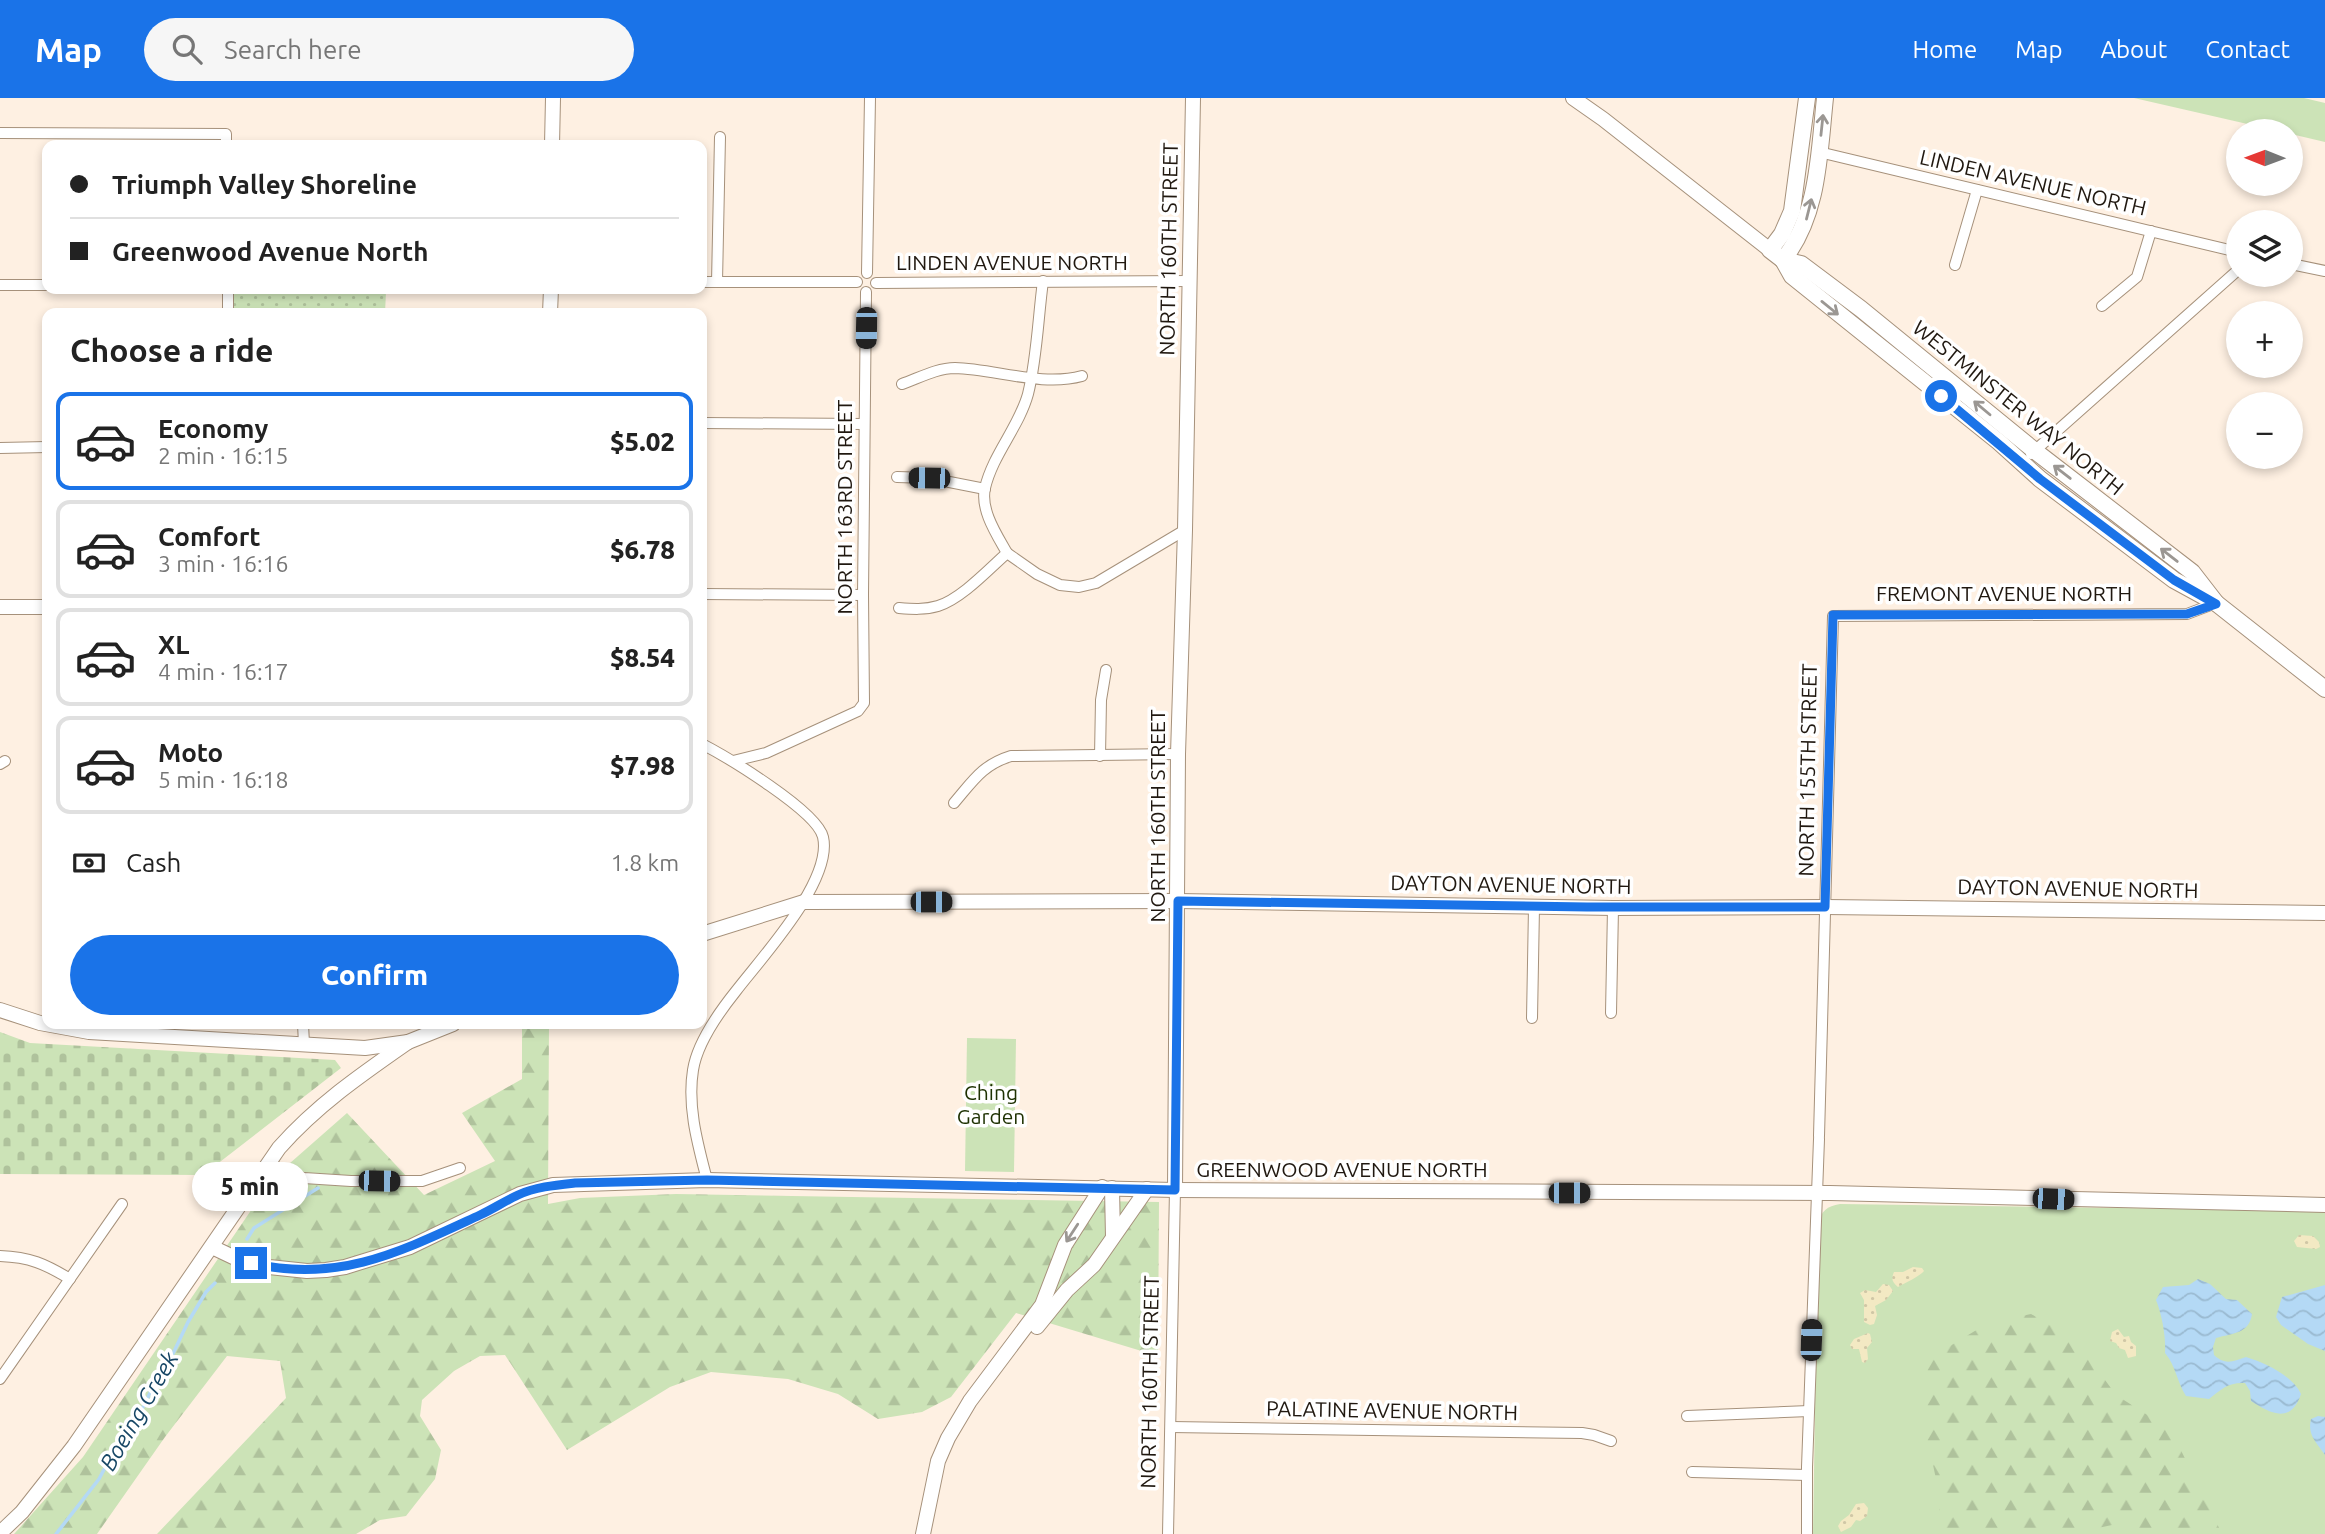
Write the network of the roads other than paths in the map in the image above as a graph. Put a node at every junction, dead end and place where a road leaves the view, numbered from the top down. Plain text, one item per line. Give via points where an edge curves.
1 (553, 98) edge
2 (870, 98) edge
3 (1193, 98) edge
4 (1573, 98) edge
5 (1807, 98) edge
6 (1825, 98) edge
7 (0, 133) edge
8 (720, 137) dead end
9 (226, 140) edge
10 (552, 140) edge
11 (1819, 152) junction
12 (1977, 190) junction
13 (2151, 232) junction
14 (2226, 249) edge
15 (1776, 255) junction
16 (1955, 265) dead end
17 (2303, 266) edge
18 (2325, 271) edge
19 (867, 273) junction
20 (1043, 281) junction
21 (1189, 281) junction
22 (2226, 281) edge
23 (707, 282) edge
24 (717, 282) junction
25 (857, 282) junction
26 (876, 283) junction
27 (0, 285) edge
28 (42, 285) edge
29 (866, 292) junction
30 (2102, 306) dead end
31 (1032, 376) junction
32 (1082, 376) dead end
33 (902, 384) dead end
34 (707, 423) edge
35 (864, 424) junction
36 (42, 447) edge
37 (0, 448) edge
38 (2035, 451) junction
39 (2022, 463) junction
40 (897, 477) dead end
41 (985, 489) junction
42 (1185, 530) junction
43 (1007, 554) junction
44 (707, 593) edge
45 (863, 595) junction
46 (2216, 604) junction
47 (0, 607) edge
48 (42, 607) edge
49 (900, 608) dead end
50 (1833, 615) joint
51 (1106, 670) dead end
52 (2325, 689) edge
53 (707, 747) edge
54 (1178, 754) junction
55 (1100, 756) junction
56 (733, 761) junction
57 (954, 803) dead end
58 (1178, 901) junction
59 (804, 902) junction
60 (1534, 907) junction
61 (1825, 907) junction
62 (1613, 908) junction
63 (2325, 913) edge
64 (707, 932) edge
65 (0, 1010) edge
66 (1611, 1013) dead end
67 (1532, 1018) dead end
68 (42, 1023) edge
69 (73, 1029) edge
70 (138, 1029) edge
71 (303, 1029) edge
72 (430, 1029) edge
73 (408, 1042) junction
74 (304, 1044) junction
75 (360, 1048) junction
76 (365, 1071) junction
77 (270, 1162) junction
78 (460, 1168) dead end
79 (707, 1180) junction
80 (1107, 1188) junction
81 (1147, 1189) junction
82 (1175, 1190) junction
83 (1817, 1193) junction
84 (122, 1204) dead end
85 (2325, 1205) edge
86 (1113, 1237) junction
87 (212, 1247) junction
88 (0, 1256) edge
89 (70, 1279) junction
90 (0, 1379) edge
91 (970, 1401) junction
92 (1809, 1411) junction
93 (1687, 1416) dead end
94 (1171, 1427) junction
95 (1611, 1441) dead end
96 (1692, 1472) dead end
97 (1807, 1475) junction
98 (0, 1533) edge
99 (923, 1534) edge
100 (1168, 1534) edge
101 (1807, 1534) edge

1 - 10 street
2 - 19 street
3 - 21 street, NORTH 160TH STREET
4 - 15 street, WESTMINSTER WAY NORTH
5 - 15 main road via 1792,211
11 -> 6 main road
7 - 9 street
8 - 24 street
11 - 12 street, LINDEN AVENUE NORTH
15 -> 11 main road via 1795,245 1802,230
12 - 13 street, LINDEN AVENUE NORTH
12 - 16 street
13 - 14 street, LINDEN AVENUE NORTH
13 - 30 street via 2137,277
38 -> 15 main road, WESTMINSTER WAY NORTH via 1861,309 1801,264
15 -> 39 main road, WESTMINSTER WAY NORTH via 1792,276
17 - 18 street
19 - 25 street
19 - 26 street
20 - 21 street, LINDEN AVENUE NORTH
20 - 26 street, LINDEN AVENUE NORTH
20 - 31 street
21 - 42 street, NORTH 160TH STREET
22 - 38 street
23 - 24 street
24 - 25 street
25 - 29 street
26 - 29 street
27 - 28 street
29 - 35 street, NORTH 163RD STREET
31 - 32 street via 1068,380
31 - 33 street via 954,368
31 - 41 street via 1019,419
34 - 35 street
35 - 45 street, NORTH 163RD STREET
36 - 37 street
38 - 39 street
46 -> 38 main road, WESTMINSTER WAY NORTH via 2192,572
39 - 46 main road, WESTMINSTER WAY NORTH via 2174,580
40 - 41 street
41 - 43 street via 992,528
42 - 43 street via 1096,583 1079,587 1037,575
42 - 54 street, NORTH 160TH STREET
43 - 49 street via 940,606
44 - 45 street
45 - 56 street, NORTH 163RD STREET via 864,703 858,711 766,753
46 - 50 street, FREMONT AVENUE NORTH via 2187,614
46 - 52 main road, WESTMINSTER WAY NORTH
47 - 48 street
50 - 61 street, NORTH 155TH STREET
51 - 55 street
53 - 56 street
54 - 55 street
54 - 58 street, NORTH 160TH STREET
55 - 57 street via 1010,756 994,761
56 - 59 street via 814,821 822,836 820,867
58 - 59 street, DAYTON AVENUE NORTH
58 - 60 street, DAYTON AVENUE NORTH
58 - 82 street, NORTH 160TH STREET
59 - 64 street, DAYTON AVENUE NORTH
59 - 79 street via 721,1010 693,1069 694,1129
60 - 62 street, DAYTON AVENUE NORTH
60 - 67 street
61 - 62 street, DAYTON AVENUE NORTH
61 - 63 street, DAYTON AVENUE NORTH
61 - 83 street, NORTH 155TH STREET
62 - 66 street
65 - 68 street
69 - 70 street
70 - 74 street
71 - 74 street
72 - 73 street
73 - 75 street
73 - 76 street
74 - 75 street
75 - 76 street via 367,1058
76 - 77 street via 297,1128
77 - 78 street via 286,1174 351,1181 422,1181
77 - 87 street
79 - 80 street, GREENWOOD AVENUE NORTH
79 - 87 street, GREENWOOD AVENUE NORTH via 553,1185 520,1194 410,1247 326,1270 269,1267
80 - 81 street, GREENWOOD AVENUE NORTH
80 - 86 street
80 -> 91 street via 1065,1245 1042,1305
81 - 82 street, GREENWOOD AVENUE NORTH
81 - 86 street
82 - 83 street, GREENWOOD AVENUE NORTH
82 - 94 street, NORTH 160TH STREET
83 - 85 street, GREENWOOD AVENUE NORTH
83 - 92 street, NORTH 155TH STREET
84 - 89 street
86 - 91 street via 1000,1373
87 - 98 street via 74,1446 22,1513
88 - 89 street via 22,1256
89 - 90 street
91 - 99 street via 938,1461
92 - 93 street
92 - 97 street, NORTH 155TH STREET
94 - 95 street, PALATINE AVENUE NORTH via 1582,1433
94 - 100 street, NORTH 160TH STREET
96 - 97 street
97 - 101 street, NORTH 155TH STREET

